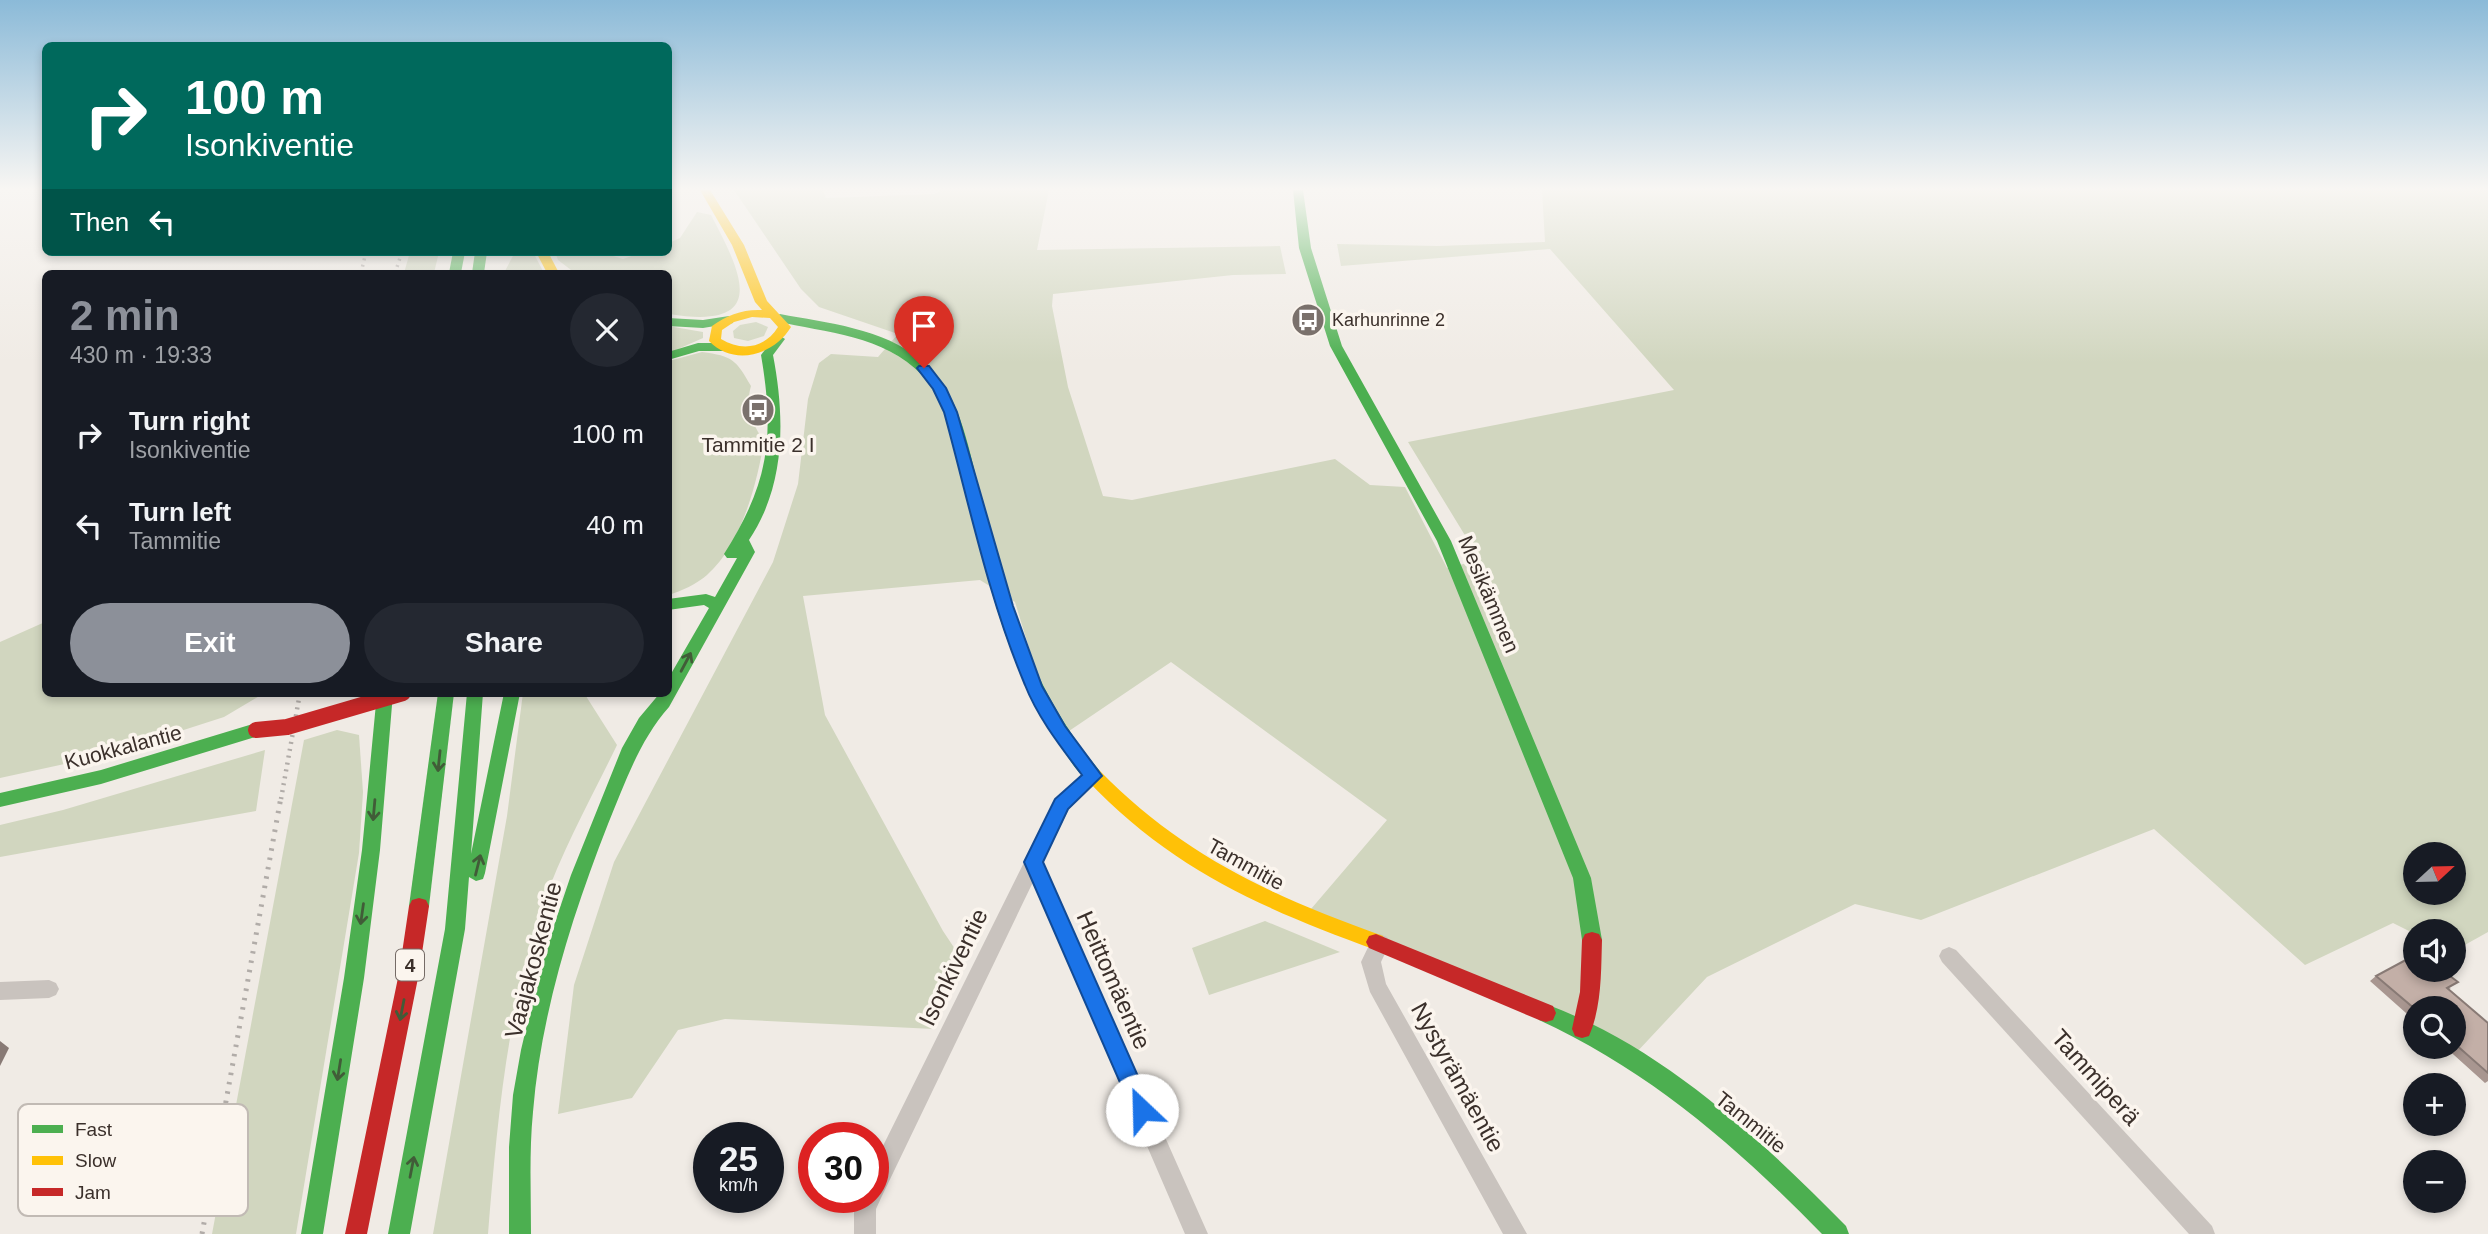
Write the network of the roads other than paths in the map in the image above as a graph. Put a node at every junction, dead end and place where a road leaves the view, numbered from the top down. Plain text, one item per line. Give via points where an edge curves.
1 (738, 248) edge
2 (1305, 248) edge
3 (748, 269) junction
4 (778, 317) junction
5 (732, 318) junction
6 (672, 322) edge
7 (852, 334) junction
8 (780, 338) junction
9 (726, 348) junction
10 (672, 355) edge
11 (769, 377) junction
12 (672, 605) edge
13 (707, 606) junction
14 (672, 616) edge
15 (672, 657) edge
16 (672, 684) edge
17 (349, 697) edge
18 (382, 697) edge
19 (385, 697) edge
20 (446, 697) edge
21 (475, 697) edge
22 (511, 697) edge
23 (651, 697) edge
24 (666, 697) edge
25 (650, 713) junction
26 (256, 730) junction
27 (1093, 776) junction
28 (0, 800) edge
29 (1034, 862) junction
30 (455, 929) junction
31 (1380, 943) junction
32 (1949, 956) dead end
33 (49, 989) dead end
34 (0, 991) edge
35 (1582, 1029) junction
36 (889, 1157) edge
37 (865, 1213) edge
38 (313, 1234) edge
39 (356, 1234) edge
40 (399, 1234) edge
41 (520, 1234) edge
42 (865, 1234) edge
43 (1196, 1234) edge
44 (1516, 1234) edge
45 (1838, 1234) edge
46 (2204, 1234) edge

1 - 3 main road
2 - 35 main road, Mesikämmen via 1336,345 1444,541 1582,878 1590,907 1592,968 1590,1006
3 - 4 main road via 761,302
3 - 5 main road via 747,302
4 - 5 main road, Tammitie via 757,312
4 - 7 main road, Tammitie
4 - 8 main road, Vaajakoskentie via 785,327
5 - 6 main road, Tammitie via 704,324
5 - 9 main road via 715,334 715,341
7 - 8 main road, Tammitie via 809,330
7 - 27 main road, Tammitie via 892,348 918,364 945,398 1018,648 1047,711
8 - 9 main road, Tammitie via 756,349
8 - 11 main road, Vaajakoskentie via 768,351
9 - 10 main road, Tammitie via 698,347
9 - 11 main road
11 - 13 main road, Vaajakoskentie via 776,409 773,456 764,492 744,543 733,552
12 - 13 main road
13 - 14 main road
13 - 15 main road, Vaajakoskentie
16 -> 13 main road, Vaajakoskentie
17 - 26 main road, Kuokkalantie via 289,714
18 - 26 main road, Kuokkalantie, bridge via 287,727
19 -> 38 main road via 371,850
20 -> 39 main road, 4 via 409,973
21 - 30 main road, 4
30 -> 22 main road via 475,878 490,818
23 - 25 main road, Vaajakoskentie
25 -> 24 main road, Vaajakoskentie
25 - 41 main road, Vaajakoskentie via 591,843 545,985 524,1097
26 - 28 main road, Kuokkalantie via 101,777
27 - 29 street, Isonkiventie via 1062,804
27 - 31 main road, Tammitie via 1194,859 1276,906
29 - 36 street, Isonkiventie
29 - 43 street, Heittomäentie
40 -> 30 main road, 4
31 - 35 main road, Tammitie
31 - 44 street, Nystyrämäentie via 1371,962 1377,986
32 - 46 street, Tammiperä
33 - 34 street
35 - 45 main road, Tammitie via 1734,1132
37 - 42 street

